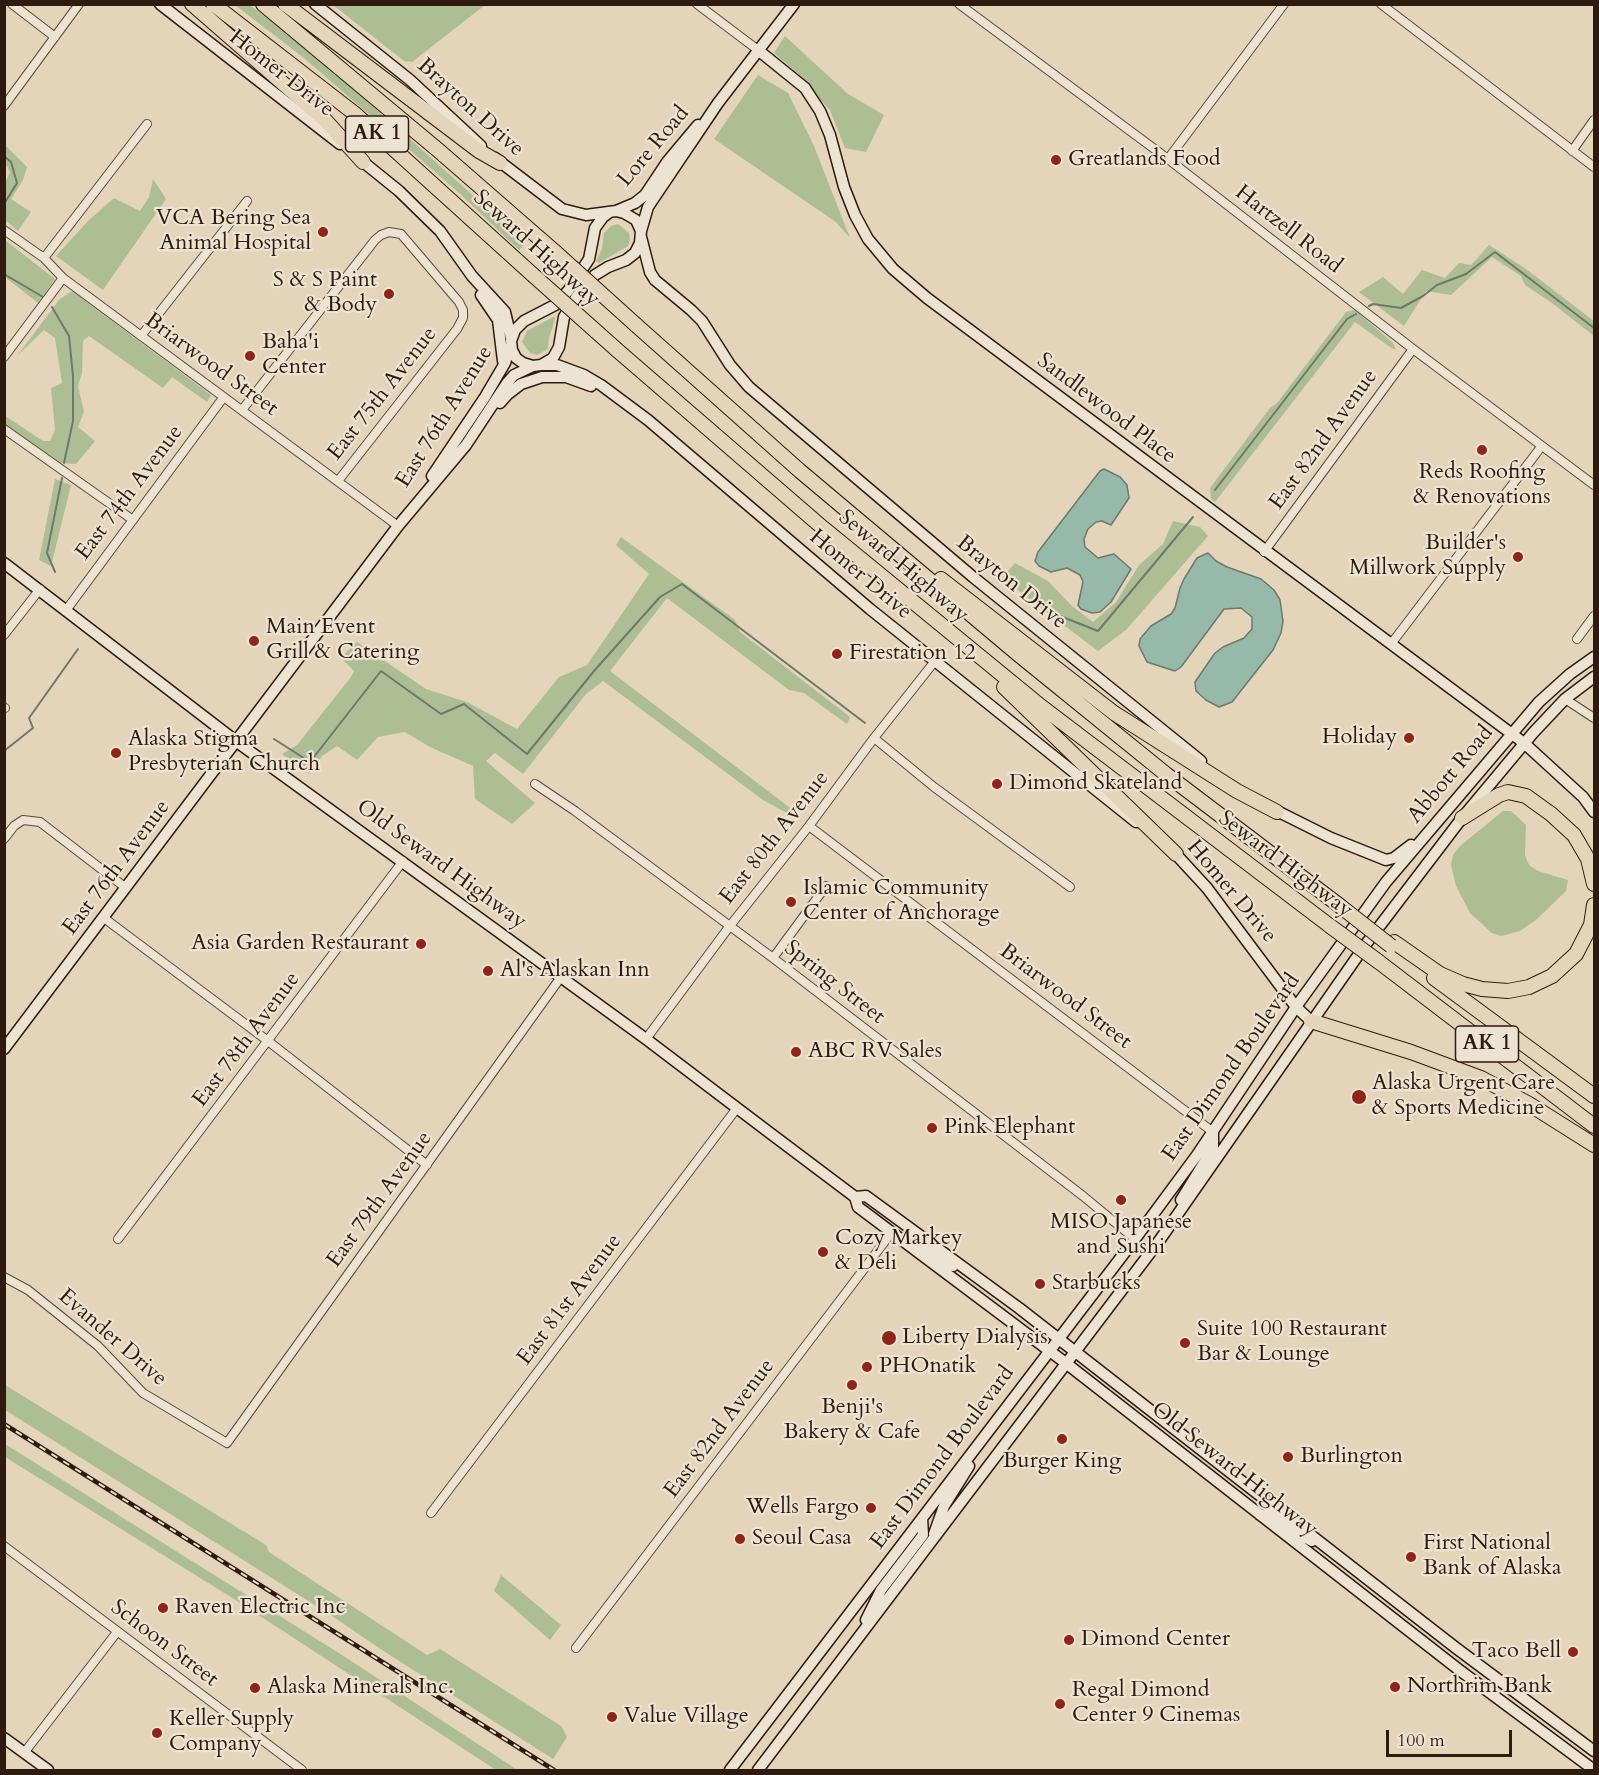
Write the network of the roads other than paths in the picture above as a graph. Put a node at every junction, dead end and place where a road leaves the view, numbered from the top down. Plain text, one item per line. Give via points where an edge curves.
1 (12, 4) edge
2 (79, 4) edge
3 (160, 4) edge
4 (192, 4) edge
5 (213, 4) edge
6 (263, 4) edge
7 (285, 4) edge
8 (315, 4) edge
9 (697, 4) edge
10 (794, 4) edge
11 (959, 4) edge
12 (1284, 4) edge
13 (1381, 4) edge
14 (55, 37) junction
15 (758, 50) junction
16 (718, 103) junction
17 (4, 106) edge
18 (1594, 120) edge
19 (147, 124) dead end
20 (1572, 151) junction
21 (1168, 159) junction
22 (363, 162) junction
23 (500, 163) junction
24 (1594, 167) edge
25 (247, 201) dead end
26 (613, 212) junction
27 (4, 230) edge
28 (641, 234) junction
29 (44, 258) junction
30 (472, 276) junction
31 (63, 278) junction
32 (141, 336) junction
33 (511, 342) junction
34 (1413, 349) junction
35 (4, 357) edge
36 (537, 365) junction
37 (502, 369) junction
38 (223, 398) junction
39 (624, 402) junction
40 (242, 410) junction
41 (4, 429) edge
42 (478, 429) junction
43 (1541, 447) junction
44 (800, 471) junction
45 (338, 481) junction
46 (1594, 485) edge
47 (412, 509) junction
48 (133, 520) junction
49 (398, 526) junction
50 (1264, 552) junction
51 (4, 562) edge
52 (40, 589) junction
53 (66, 609) junction
54 (929, 616) junction
55 (1594, 616) edge
56 (4, 635) edge
57 (1577, 639) dead end
58 (1391, 644) junction
59 (1594, 657) edge
60 (934, 661) junction
61 (1594, 677) edge
62 (1565, 699) junction
63 (1594, 718) edge
64 (1511, 734) junction
65 (874, 738) junction
66 (237, 742) junction
67 (1524, 743) junction
68 (535, 784) dead end
69 (1277, 812) junction
70 (1594, 812) edge
71 (1462, 818) junction
72 (809, 826) junction
73 (1425, 835) junction
74 (4, 839) edge
75 (1176, 854) junction
76 (403, 861) junction
77 (1594, 884) edge
78 (826, 886) dead end
79 (1070, 887) dead end
80 (126, 888) junction
81 (1594, 904) edge
82 (104, 918) junction
83 (729, 927) junction
84 (1351, 932) joint
85 (1366, 944) joint
86 (1392, 944) junction
87 (773, 958) junction
88 (561, 977) junction
89 (1296, 1007) junction
90 (1311, 1021) junction
91 (646, 1039) junction
92 (268, 1041) junction
93 (4, 1049) edge
94 (1594, 1096) edge
95 (737, 1108) junction
96 (1594, 1126) edge
97 (1213, 1132) junction
98 (1594, 1145) edge
99 (427, 1165) junction
100 (855, 1197) junction
101 (1167, 1230) junction
102 (892, 1232) junction
103 (118, 1239) dead end
104 (1135, 1239) junction
105 (4, 1277) edge
106 (978, 1278) junction
107 (1059, 1338) junction
108 (1050, 1351) junction
109 (1076, 1351) junction
110 (1067, 1364) junction
111 (990, 1429) junction
112 (227, 1443) joint
113 (431, 1513) dead end
114 (1260, 1515) junction
115 (922, 1518) junction
116 (932, 1541) junction
117 (4, 1546) edge
118 (1334, 1552) junction
119 (117, 1632) junction
120 (859, 1637) junction
121 (576, 1648) dead end
122 (4, 1738) edge
123 (745, 1751) junction
124 (1594, 1751) edge
125 (24, 1753) junction
126 (760, 1767) edge
127 (48, 1770) edge
128 (302, 1770) edge
129 (730, 1770) edge
130 (1594, 1770) edge

1 - 14 street
2 - 14 street
3 - 22 main road, Homer Drive
4 - 22 highway via 325,120
5 - 54 highway, Seward Highway / AK 1, bridge via 354,112 617,350
6 - 44 highway, Seward Highway / AK 1, bridge via 438,150
7 - 23 highway
8 - 23 main road, Brayton Drive via 410,81
9 - 15 street
10 - 15 main road, Lore Road
11 - 21 street, Hartzell Road
12 - 21 street
13 - 20 street
14 - 17 street
15 - 16 main road, Lore Road
15 - 50 main road, Sandlewood Place via 805,88 820,111 855,214 868,239 893,269
16 - 26 main road, Lore Road via 672,155 645,195
16 - 28 main road, Lore Road via 648,207
18 - 20 street
19 - 29 street
20 - 24 street
21 - 34 street, Hartzell Road
22 - 30 main road, Homer Drive via 421,211
23 - 26 main road, Brayton Drive via 562,209 586,215
25 - 32 street
26 - 28 main road via 634,218
26 - 33 main road via 595,228 589,259 568,291 548,311 521,323
27 - 29 street, Briarwood Street
28 - 36 main road, Lore Road via 631,257 602,270 587,283 564,317 557,352
28 - 69 main road, Brayton Drive via 656,283 697,316 748,387 954,562 1172,738
29 - 31 street, Briarwood Street
30 - 33 main road, Homer Drive via 505,312
30 - 37 main road via 498,320
31 - 32 street, Briarwood Street
31 - 35 street
32 - 38 street, Briarwood Street
33 - 36 main road via 516,358
33 - 37 main road, East 76th Avenue
34 - 43 street, Hartzell Road
34 - 50 street, East 82nd Avenue
36 - 39 main road, Homer Drive via 574,370
36 - 42 main road, East 76th Avenue via 510,379
37 - 47 main road, East 76th Avenue
38 - 40 street, Briarwood Street
38 - 48 street, East 74th Avenue
39 - 42 main road via 575,379 542,377 514,388
39 - 60 main road, Homer Drive
40 - 45 street, Briarwood Street
40 - 45 street, East 75th Avenue via 375,240 389,232 400,234 459,302 463,318
41 - 48 street
42 - 47 main road, East 76th Avenue
43 - 46 street, Hartzell Road
43 - 58 street
44 - 69 highway via 1110,710
44 - 86 highway, Seward Highway / AK 1, bridge via 1167,776
45 - 49 street, Briarwood Street
47 - 49 main road, East 76th Avenue
48 - 53 street, East 74th Avenue
49 - 66 main road, East 76th Avenue
50 - 58 main road, Sandlewood Place
51 - 52 main road, Old Seward Highway
52 - 53 main road, Old Seward Highway
52 - 56 street
53 - 66 main road, Old Seward Highway
54 - 75 highway
54 - 96 highway, Seward Highway / AK 1, bridge via 1071,731
55 - 57 street
58 - 64 main road, Sandlewood Place
59 - 64 main road, Abbott Road via 1539,702
60 - 65 street, East 80th Avenue
60 - 75 main road, Homer Drive
61 - 62 main road, Abbott Road
62 - 63 street
62 - 67 main road, Abbott Road
64 - 67 main road
64 - 73 main road, Abbott Road
65 - 72 street, East 80th Avenue
65 - 79 street
66 - 76 main road, Old Seward Highway
66 - 80 main road, East 76th Avenue
67 - 70 main road
67 - 71 main road, Abbott Road
68 - 83 street, Spring Street
69 - 73 main road, Brayton Drive via 1386,860
71 - 77 highway via 1508,792 1532,799 1574,835 1588,859
71 - 85 main road, Abbott Road
72 - 83 street, East 80th Avenue
72 - 97 street, Briarwood Street
73 - 84 main road, Abbott Road
74 - 80 street via 23,819 40,822
75 - 89 main road, Homer Drive via 1207,888
76 - 88 main road, Old Seward Highway
76 - 92 street, East 78th Avenue
78 - 87 street
80 - 82 main road, East 76th Avenue
81 - 86 highway via 1591,925 1576,954 1552,976 1529,987 1508,991 1463,984
82 - 92 street
82 - 93 main road, East 76th Avenue
83 - 87 street, Spring Street
83 - 91 street, East 80th Avenue
84 - 89 main road, East Dimond Boulevard
85 - 90 main road, East Dimond Boulevard
86 - 94 highway, Seward Highway / AK 1
87 - 104 street, Spring Street
88 - 91 main road, Old Seward Highway
88 - 99 street, East 79th Avenue
89 - 90 main road, Homer Drive
89 - 97 main road, East Dimond Boulevard
90 - 98 highway via 1481,1078
90 - 101 main road, East Dimond Boulevard
91 - 95 main road, Old Seward Highway
92 - 99 street
92 - 103 street, East 78th Avenue
95 - 100 main road, Old Seward Highway
95 - 113 street, East 81st Avenue
97 - 101 main road via 1213,1148
97 - 104 main road, East Dimond Boulevard
99 - 112 street, East 79th Avenue
100 - 102 main road, Old Seward Highway via 858,1207
100 - 106 main road, Old Seward Highway via 866,1196
101 - 109 main road, East Dimond Boulevard
102 - 106 main road via 906,1235 947,1263
102 - 108 main road, Old Seward Highway
102 - 121 street, East 82nd Avenue
104 - 107 main road, East Dimond Boulevard
105 - 112 street, Evander Drive via 28,1290 98,1346 143,1393
106 - 107 main road, Old Seward Highway
107 - 108 main road, East Dimond Boulevard
107 - 109 main road, Old Seward Highway
108 - 110 main road, Old Seward Highway
108 - 111 main road, East Dimond Boulevard
109 - 110 main road, East Dimond Boulevard
109 - 118 main road, Old Seward Highway
110 - 114 main road, Old Seward Highway
110 - 116 main road, East Dimond Boulevard
111 - 115 main road, East Dimond Boulevard
111 - 116 main road via 944,1506
114 - 118 main road via 1272,1515 1297,1534
114 - 130 main road, Old Seward Highway
115 - 120 main road via 922,1535 881,1590
115 - 123 main road, East Dimond Boulevard
116 - 120 main road, East Dimond Boulevard
117 - 119 street, Schoon Street
118 - 124 main road, Old Seward Highway
119 - 125 street
119 - 128 street, Schoon Street
120 - 126 main road, East Dimond Boulevard
122 - 125 main road
123 - 126 main road
123 - 129 main road, East Dimond Boulevard
125 - 127 main road

